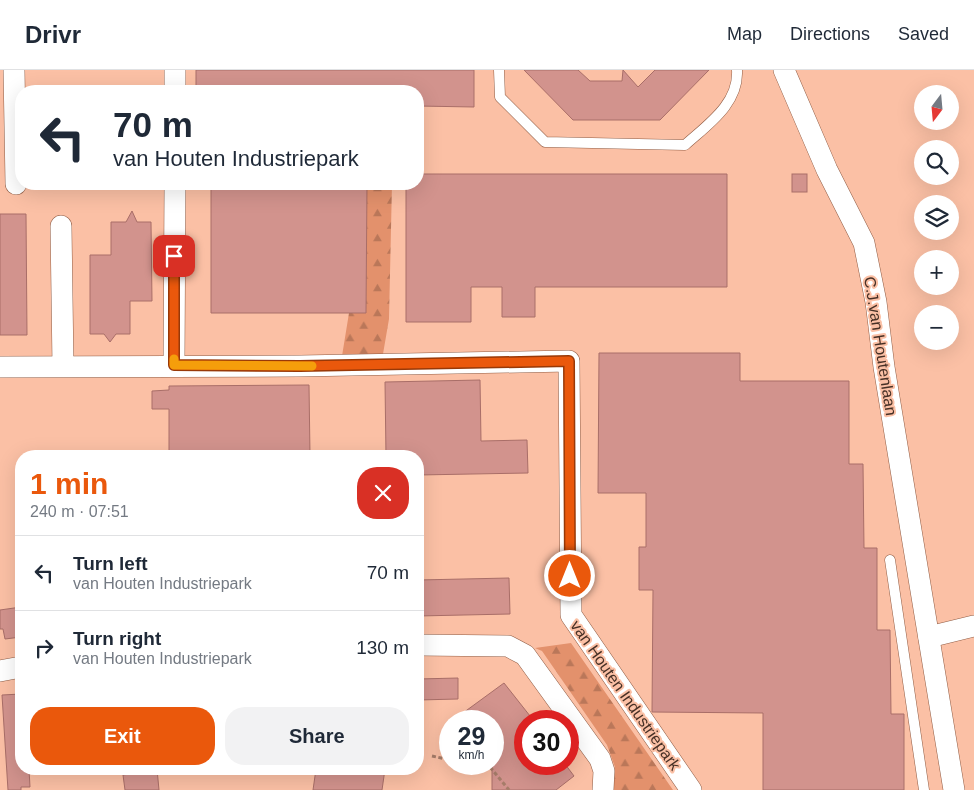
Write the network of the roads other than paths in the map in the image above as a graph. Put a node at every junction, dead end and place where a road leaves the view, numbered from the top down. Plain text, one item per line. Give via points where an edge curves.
1 (14, 70) edge
2 (175, 70) edge
3 (499, 70) edge
4 (737, 70) edge
5 (784, 70) edge
6 (16, 85) edge
7 (175, 85) edge
8 (175, 190) edge
9 (61, 226) dead end
10 (174, 365) junction
11 (63, 366) junction
12 (0, 367) edge
13 (890, 560) dead end
14 (974, 626) edge
15 (929, 637) junction
16 (424, 645) edge
17 (15, 667) edge
18 (0, 671) edge
19 (603, 790) edge
20 (691, 790) edge
21 (924, 790) edge
22 (954, 790) edge

1 - 6 street
2 - 7 street
3 - 4 lane via 500,97 545,142 685,145 726,108
5 - 15 street, C.J.van Houtenlaan via 827,170 864,243
8 - 10 street
9 - 11 street
10 - 11 street, van Houten Industriepark
10 - 20 street, van Houten Industriepark via 569,361 571,616
11 - 12 street, van Houten Industriepark
13 - 21 lane
14 - 15 street
15 - 22 street, C.J.van Houtenlaan
16 - 19 street via 498,645 517,649 525,655 600,759 604,771
17 - 18 street

